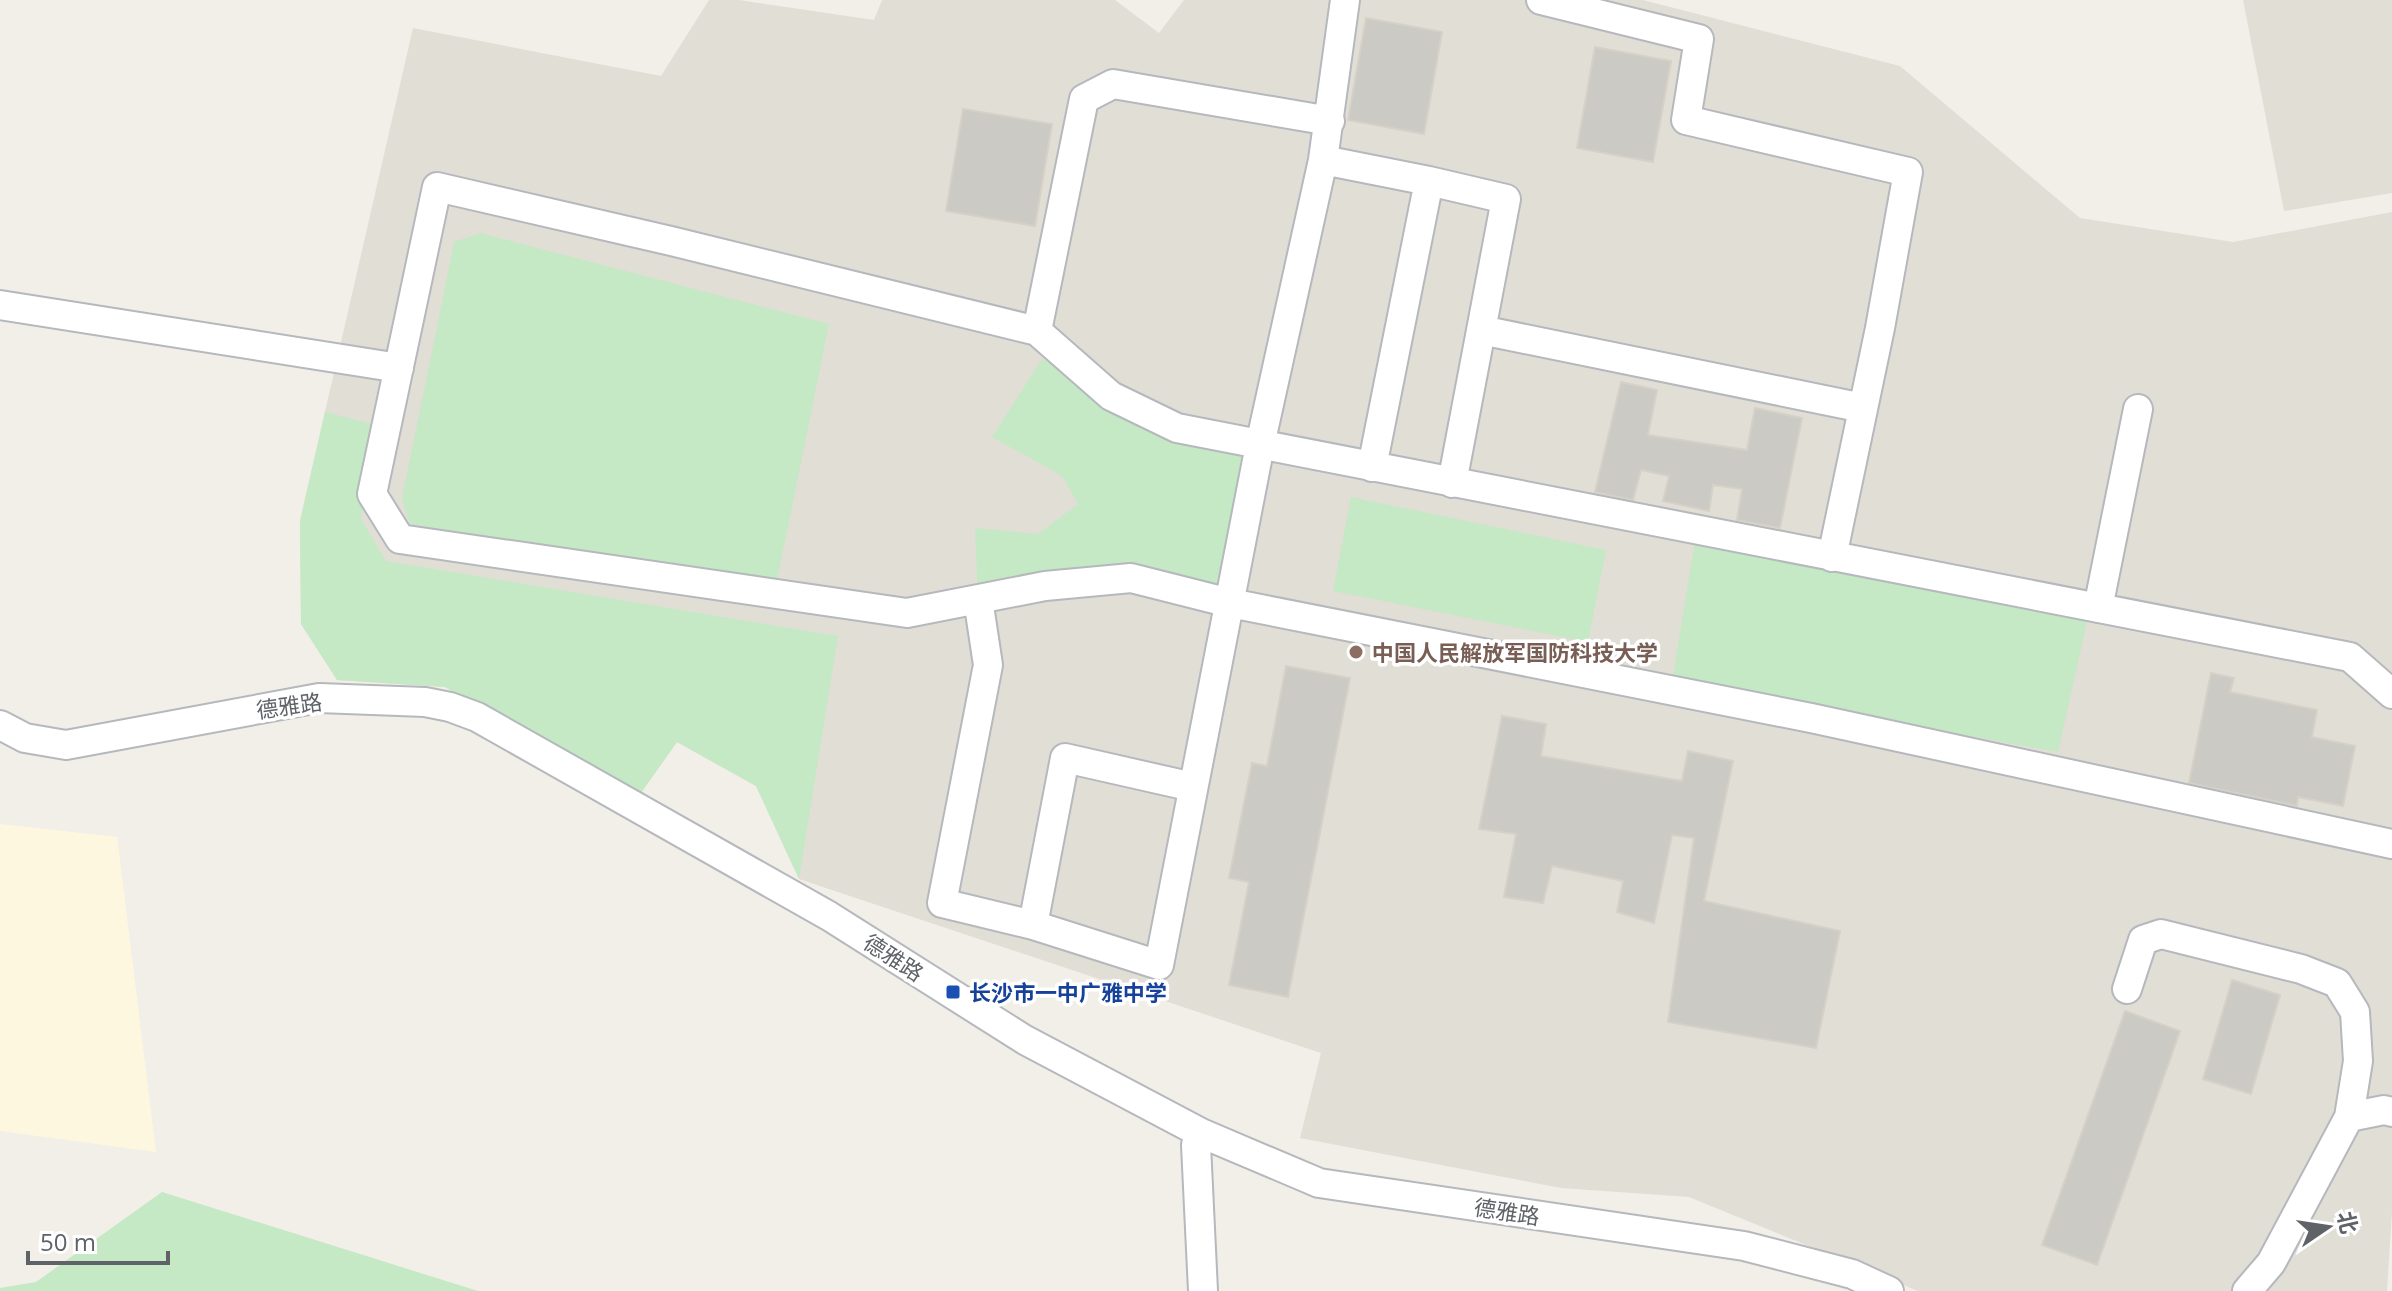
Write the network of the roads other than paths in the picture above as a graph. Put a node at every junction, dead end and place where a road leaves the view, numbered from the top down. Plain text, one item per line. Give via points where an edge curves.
1 (1345, 0) edge
2 (1541, 0) edge
3 (1330, 121) junction
4 (1323, 160) junction
5 (1429, 181) junction
6 (0, 305) edge
7 (1481, 330) junction
8 (1037, 331) junction
9 (399, 368) junction
10 (1863, 408) junction
11 (2138, 409) dead end
12 (1260, 445) junction
13 (1372, 467) junction
14 (1452, 483) junction
15 (1832, 557) junction
16 (978, 599) junction
17 (1230, 603) junction
18 (2098, 608) junction
19 (2392, 694) edge
20 (0, 725) edge
21 (0, 747) edge
22 (1193, 787) junction
23 (2392, 844) edge
24 (1033, 925) junction
25 (2127, 989) dead end
26 (2392, 1112) edge
27 (2349, 1117) junction
28 (1199, 1139) junction
29 (1203, 1291) edge
30 (1868, 1291) edge
31 (1889, 1291) edge
32 (2247, 1291) edge

1 - 3 street
2 - 10 street via 1699,39 1686,120 1908,172
3 - 4 street
3 - 8 street via 1113,84 1084,99
4 - 5 street
4 - 12 street
5 - 7 street via 1506,199
5 - 13 street
6 - 9 street
7 - 10 street
7 - 14 street
8 - 9 street via 437,187
8 - 12 street via 1111,396 1177,428
9 - 16 street via 372,494 400,539 907,613
10 - 15 street
11 - 18 street
12 - 13 street
12 - 17 street
13 - 14 street
14 - 15 street
15 - 18 street
16 - 17 street via 1131,578
16 - 24 street via 988,665 942,903
17 - 22 street
17 - 23 street via 1795,715
18 - 19 street via 2350,657
20 - 28 street, 德雅路 via 25,738 66,745 319,698 450,707 477,717 829,916 1025,1040
21 - 28 street, 德雅路 via 63,764 322,716 426,718 468,729 821,929 1021,1051
22 - 24 street via 1065,758
22 - 24 street via 1159,965
25 - 27 street via 2143,940 2161,934 2337,983 2355,1012 2358,1061
26 - 27 street
27 - 32 street via 2271,1263
28 - 29 street
28 - 30 street, 德雅路 via 1313,1193 1745,1258
28 - 31 street, 德雅路 via 1319,1183 1744,1246 1852,1274

